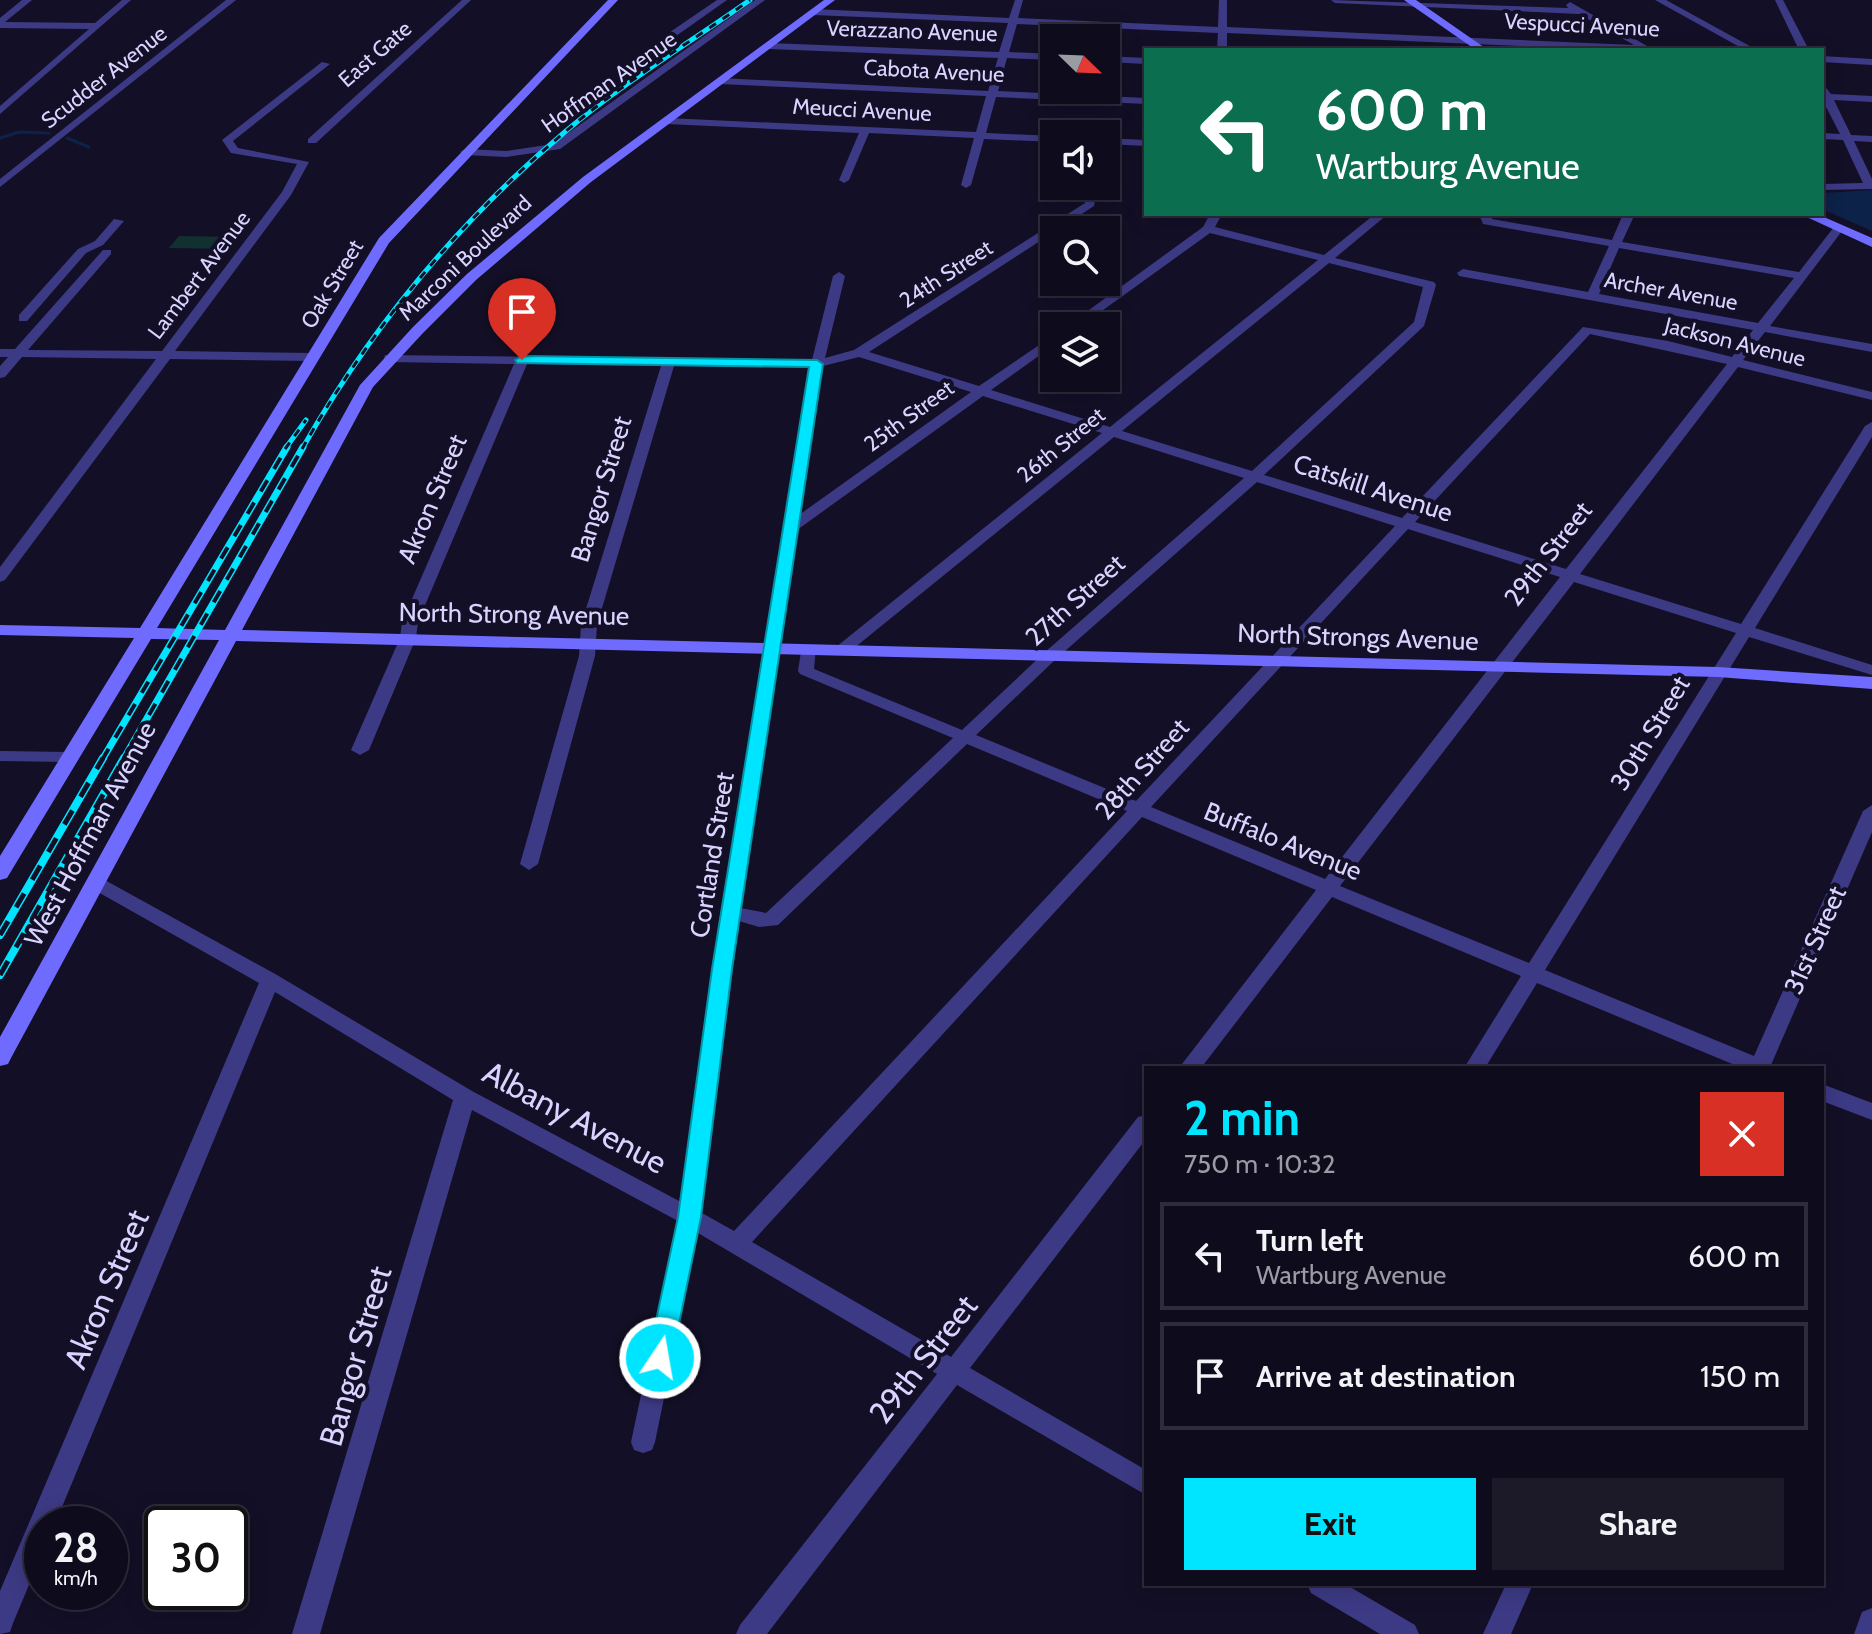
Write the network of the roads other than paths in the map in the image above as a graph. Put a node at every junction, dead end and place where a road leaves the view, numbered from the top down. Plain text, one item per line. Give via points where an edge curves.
1 (28, 0) edge
2 (127, 0) edge
3 (232, 0) edge
4 (467, 0) edge
5 (613, 0) edge
6 (723, 0) edge
7 (761, 0) edge
8 (830, 0) edge
9 (1019, 0) edge
10 (1223, 0) edge
11 (1335, 0) edge
12 (1561, 0) edge
13 (1659, 0) edge
14 (1779, 0) edge
15 (1411, 1) edge
16 (1581, 11) junction
17 (813, 12) junction
18 (1014, 20) junction
19 (0, 23) edge
20 (97, 26) junction
21 (1223, 29) junction
22 (673, 34) dead end
23 (1465, 38) junction
24 (769, 46) junction
25 (1222, 48) edge
26 (1480, 48) edge
27 (1646, 48) edge
28 (1748, 48) edge
29 (1803, 48) edge
30 (1003, 55) junction
31 (1040, 56) edge
32 (1824, 59) edge
33 (1120, 60) edge
34 (1144, 61) edge
35 (1872, 62) edge
36 (325, 64) dead end
37 (720, 81) junction
38 (994, 93) junction
39 (1824, 93) edge
40 (1872, 99) edge
41 (1144, 101) edge
42 (0, 111) edge
43 (667, 121) junction
44 (865, 130) junction
45 (980, 135) junction
46 (1824, 136) edge
47 (1847, 137) junction
48 (1040, 138) edge
49 (1872, 139) edge
50 (312, 141) dead end
51 (1120, 142) edge
52 (1144, 143) edge
53 (465, 152) junction
54 (844, 180) dead end
55 (0, 184) edge
56 (966, 185) dead end
57 (1871, 186) edge
58 (1824, 187) edge
59 (1091, 200) edge
60 (1215, 216) edge
61 (1380, 216) edge
62 (1628, 216) edge
63 (1810, 216) edge
64 (1486, 218) edge
65 (118, 221) dead end
66 (1208, 229) junction
67 (1838, 229) junction
68 (1872, 243) edge
69 (1615, 244) junction
70 (107, 252) dead end
71 (1327, 259) junction
72 (1463, 273) dead end
73 (839, 276) dead end
74 (1801, 276) junction
75 (1592, 296) junction
76 (1092, 312) edge
77 (23, 318) dead end
78 (1762, 328) junction
79 (1587, 330) joint
80 (1872, 348) edge
81 (1040, 349) edge
82 (0, 353) edge
83 (859, 353) junction
84 (17, 354) junction
85 (164, 355) junction
86 (314, 357) junction
87 (390, 358) junction
88 (522, 360) junction
89 (1736, 361) junction
90 (669, 362) junction
91 (817, 364) junction
92 (0, 374) edge
93 (983, 390) junction
94 (1872, 396) edge
95 (1872, 426) edge
96 (1114, 431) junction
97 (1255, 476) junction
98 (1407, 523) junction
99 (789, 529) junction
100 (1570, 575) junction
101 (0, 577) edge
102 (0, 630) edge
103 (1744, 630) junction
104 (143, 632) junction
105 (228, 636) junction
106 (408, 638) junction
107 (587, 642) junction
108 (773, 647) junction
109 (808, 648) junction
110 (842, 650) junction
111 (1050, 656) junction
112 (1277, 660) junction
113 (1498, 668) junction
114 (1872, 670) edge
115 (1718, 672) junction
116 (1872, 683) edge
117 (967, 737) junction
118 (360, 750) dead end
119 (0, 756) edge
120 (69, 757) junction
121 (1872, 811) edge
122 (1138, 812) junction
123 (529, 864) dead end
124 (0, 873) edge
125 (96, 883) junction
126 (1327, 889) junction
127 (740, 915) junction
128 (1534, 973) junction
129 (270, 980) junction
130 (0, 1058) edge
131 (1191, 1066) edge
132 (1475, 1066) edge
133 (1755, 1066) edge
134 (1761, 1066) edge
135 (1824, 1093) edge
136 (465, 1097) junction
137 (1872, 1112) edge
138 (1144, 1126) edge
139 (690, 1217) junction
140 (736, 1244) junction
141 (954, 1371) junction
142 (643, 1442) dead end
143 (1144, 1482) edge
144 (1323, 1586) edge
145 (1519, 1586) edge
146 (1872, 1621) edge
147 (0, 1623) edge
148 (306, 1634) edge
149 (750, 1634) edge
150 (1405, 1634) edge
151 (1497, 1634) edge
152 (1868, 1634) edge

1 - 19 street
2 - 20 street
3 - 55 street, Scudder Avenue
4 - 50 street, East Gate
5 - 53 street, Oak Street
6 - 22 street
7 - 53 street, Hoffman Avenue via 556,147 506,154
8 - 17 street, Marconi Boulevard
9 - 18 street
10 - 21 street
11 - 15 street
12 - 16 street
13 - 28 street
14 - 29 street
15 - 16 street
15 - 23 street
16 - 27 street
17 - 18 street, Vespucci Avenue
17 - 24 street, Marconi Boulevard
18 - 21 street, Vespucci Avenue
18 - 30 street
19 - 20 street
20 - 42 street
21 - 23 street, Vespucci Avenue
21 - 25 street
23 - 26 street
23 - 27 street, Vespucci Avenue
24 - 30 street, Verazzano Avenue
24 - 37 street, Marconi Boulevard
30 - 31 street, Verazzano Avenue
30 - 38 street
32 - 35 street
33 - 34 street
36 - 85 street, Lambert Avenue via 227,140 235,151 304,162 287,193
37 - 38 street, Cabota Avenue
37 - 43 street, Marconi Boulevard
38 - 41 street, Cabota Avenue
38 - 45 street
39 - 40 street
39 - 47 street
43 - 44 street, Meucci Avenue
43 - 87 street, Marconi Boulevard via 541,217
44 - 45 street, Meucci Avenue
44 - 54 street
45 - 48 street, Meucci Avenue
45 - 56 street
46 - 47 street
47 - 49 street
47 - 57 street
51 - 52 street
53 - 86 street, Oak Street via 384,241
57 - 58 street
59 - 83 street, 24th Street
60 - 66 street
61 - 71 street, 26th Street
62 - 69 street
63 - 67 street
64 - 69 street
65 - 77 street via 99,243 82,251
66 - 71 street
66 - 76 street
67 - 68 street
67 - 74 street, 29th Street
69 - 74 street
69 - 75 street
70 - 84 street
71 - 96 street, 26th Street
71 - 97 street, 27th Street via 1430,285 1420,323
72 - 75 street, Archer Avenue
73 - 91 street, Cortland Street
74 - 78 street, 29th Street
75 - 78 street, Archer Avenue
78 - 80 street, Archer Avenue
78 - 89 street, 29th Street
79 - 89 street, Jackson Avenue
79 - 98 street, 28th Street
81 - 93 street, 25th Street
82 - 84 street
83 - 91 street, 24th Street
83 - 93 street, Catskill Avenue
84 - 85 street
84 - 92 street
85 - 86 street
85 - 101 street, Lambert Avenue
86 - 104 street, Oak Street via 167,602
87 - 88 street, 24th Street
87 - 105 street, Marconi Boulevard via 363,392
88 - 90 street, 24th Street
88 - 106 street, Akron Street via 410,622
89 - 94 street, Jackson Avenue
89 - 100 street, 29th Street
90 - 91 street, 24th Street
90 - 107 street, Bangor Street
91 - 99 street, Cortland Street
93 - 96 street, Catskill Avenue
93 - 99 street, 25th Street
95 - 103 street, 30th Street
96 - 97 street, Catskill Avenue
96 - 110 street, 26th Street
97 - 98 street, Catskill Avenue
97 - 111 street, 27th Street
98 - 100 street, Catskill Avenue
98 - 112 street, 28th Street
99 - 108 street, Cortland Street
100 - 103 street, Catskill Avenue
100 - 113 street, 29th Street
102 - 104 street, North Strong Avenue
103 - 114 street, Catskill Avenue
103 - 115 street, 30th Street
104 - 105 street, North Strong Avenue
104 - 120 street, West Hoffman Avenue
105 - 106 street, North Strong Avenue
105 - 125 street, West Hoffman Avenue
106 - 107 street, North Strong Avenue
106 - 118 street, Akron Street
107 - 108 street, North Strong Avenue
107 - 123 street, Bangor Street
108 - 109 street, North Strong Avenue
108 - 127 street, Cortland Street
109 - 110 street, North Strong Avenue
109 - 117 street, Buffalo Avenue via 806,671
110 - 111 street, North Strongs Avenue
111 - 112 street, North Strongs Avenue
111 - 117 street, 27th Street
112 - 113 street, North Strongs Avenue
112 - 122 street, 28th Street
113 - 115 street, North Strongs Avenue
113 - 126 street, 29th Street
115 - 116 street, North Strongs Avenue
115 - 128 street, 30th Street
117 - 122 street, Buffalo Avenue
117 - 127 street, 27th Street via 771,920
119 - 120 street
120 - 124 street, West Hoffman Avenue
121 - 134 street, 31st Street
122 - 126 street, Buffalo Avenue
122 - 140 street, 28th Street
125 - 129 street, Albany Avenue
125 - 130 street, West Hoffman Avenue
126 - 128 street, Buffalo Avenue
126 - 131 street, 29th Street
127 - 139 street, Cortland Street
128 - 132 street, 30th Street
128 - 133 street, Buffalo Avenue
129 - 136 street, Albany Avenue
129 - 147 street, Akron Street
135 - 137 street
136 - 139 street, Albany Avenue
136 - 148 street, Bangor Street
138 - 141 street, 29th Street
139 - 140 street, Albany Avenue
139 - 142 street, Cortland Street
140 - 141 street, Albany Avenue
141 - 143 street, Albany Avenue
141 - 149 street, 29th Street
144 - 150 street
145 - 151 street
146 - 152 street

